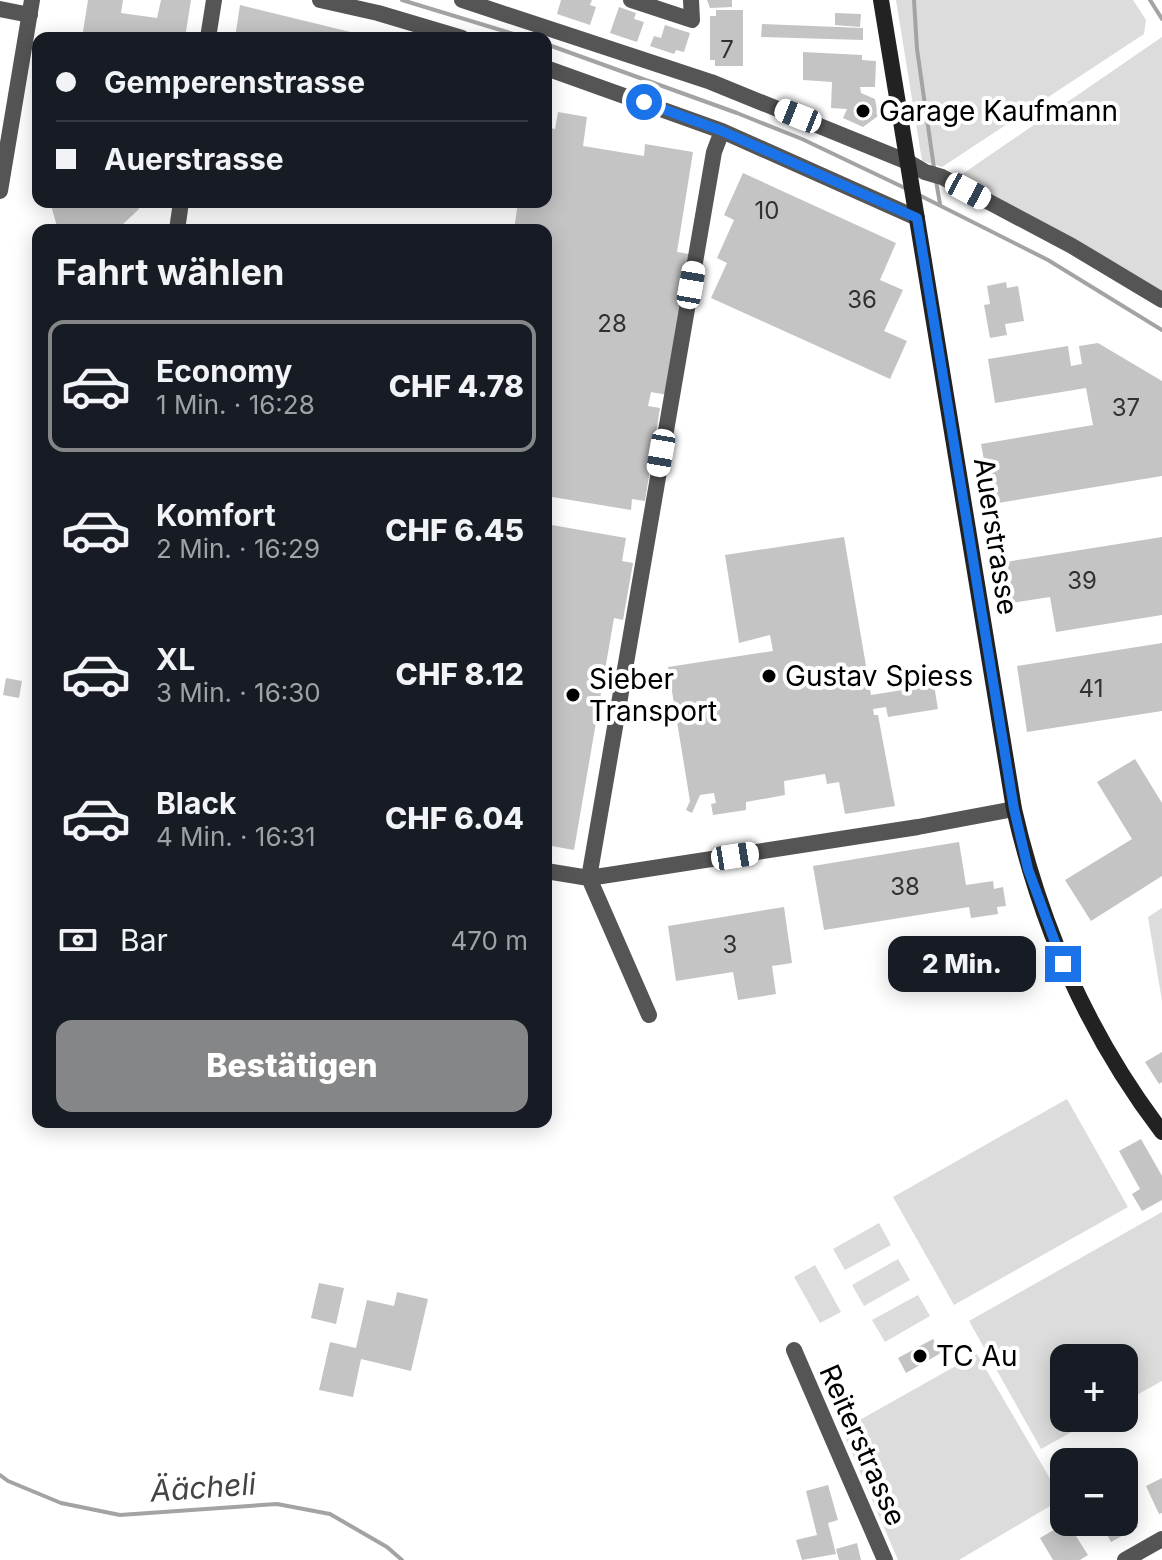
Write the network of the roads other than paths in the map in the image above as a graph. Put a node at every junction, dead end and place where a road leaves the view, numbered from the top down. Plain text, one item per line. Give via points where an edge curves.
1 (214, 0) edge
2 (320, 0) edge
3 (462, 0) edge
4 (631, 0) edge
5 (691, 0) edge
6 (881, 0) edge
7 (31, 7) edge
8 (0, 9) edge
9 (209, 32) edge
10 (442, 32) edge
11 (552, 70) edge
12 (722, 131) junction
13 (908, 162) junction
14 (926, 176) junction
15 (0, 191) edge
16 (916, 211) junction
17 (1162, 300) edge
18 (1014, 809) junction
19 (552, 872) edge
20 (589, 878) junction
21 (649, 1015) dead end
22 (1162, 1132) edge
23 (794, 1350) dead end
24 (1162, 1539) edge
25 (885, 1560) edge
26 (1125, 1560) edge

1 - 9 street
2 - 10 street
3 - 13 street via 711,82
4 - 5 street via 692,20
6 - 13 main road, Auerstrasse
7 - 8 street
7 - 15 street
11 - 12 street
12 - 16 street
12 - 20 street via 714,152
13 - 14 main road, Auerstrasse
14 - 16 main road, Auerstrasse
14 - 17 street via 1072,246
16 - 18 main road, Auerstrasse
18 - 20 street
18 - 22 main road, Auerstrasse via 1028,869 1076,994
19 - 20 street
20 - 21 street
23 - 25 street, Reiterstrasse
24 - 26 street

